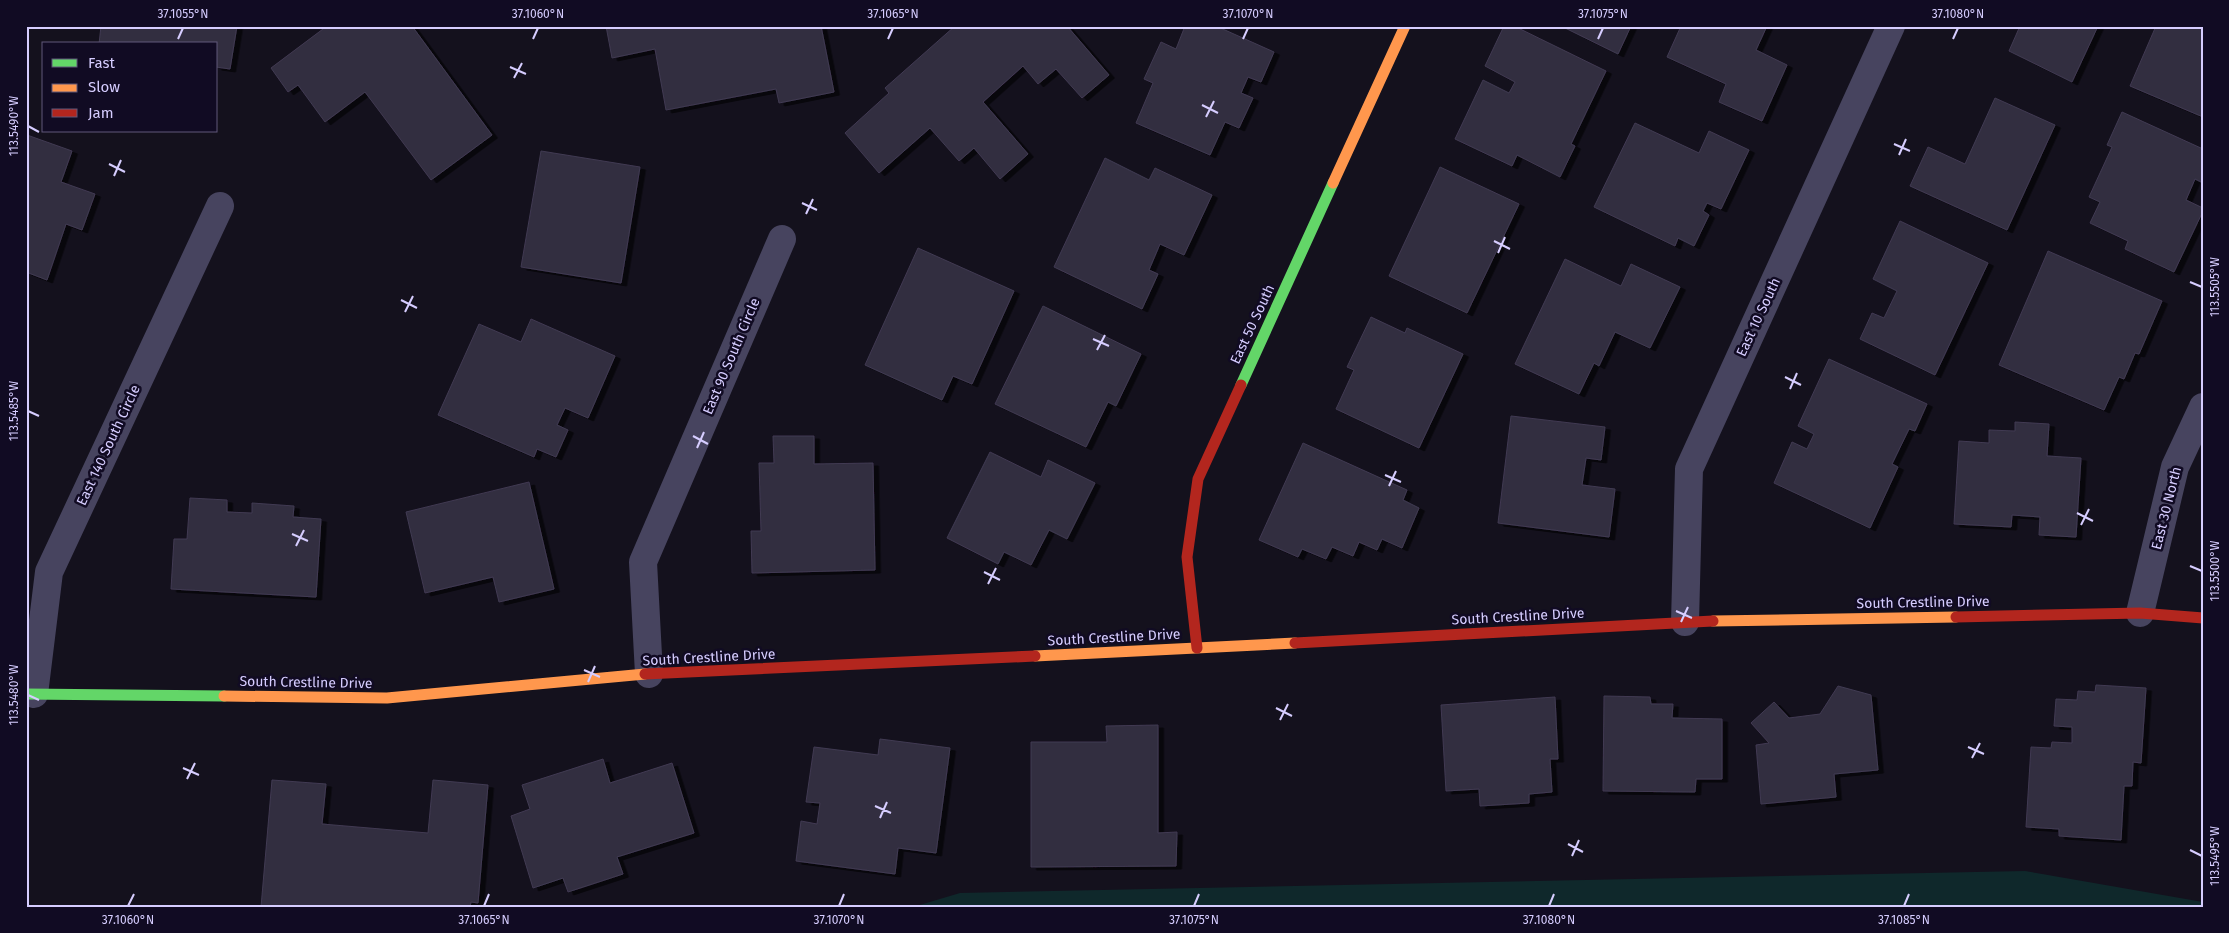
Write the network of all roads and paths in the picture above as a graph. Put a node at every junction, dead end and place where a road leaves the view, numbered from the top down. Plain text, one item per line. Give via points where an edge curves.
1 (1405, 26) edge
2 (1891, 26) edge
3 (220, 206) dead end
4 (782, 239) dead end
5 (2203, 407) edge
6 (2140, 613) junction
7 (2203, 618) edge
8 (1685, 622) junction
9 (1197, 648) junction
10 (649, 674) junction
11 (30, 694) edge

1 - 9 street, East 50 South via 1198,479 1187,557
2 - 8 street, East 10 South via 1689,469
3 - 11 street, East 140 South Circle via 49,572
4 - 10 street, East 90 South Circle via 643,562
5 - 6 street, East 30 North via 2175,467
6 - 7 street, South Crestline Drive
6 - 8 street, South Crestline Drive
8 - 9 street, South Crestline Drive
9 - 10 street, South Crestline Drive
10 - 11 street, South Crestline Drive via 387,698

